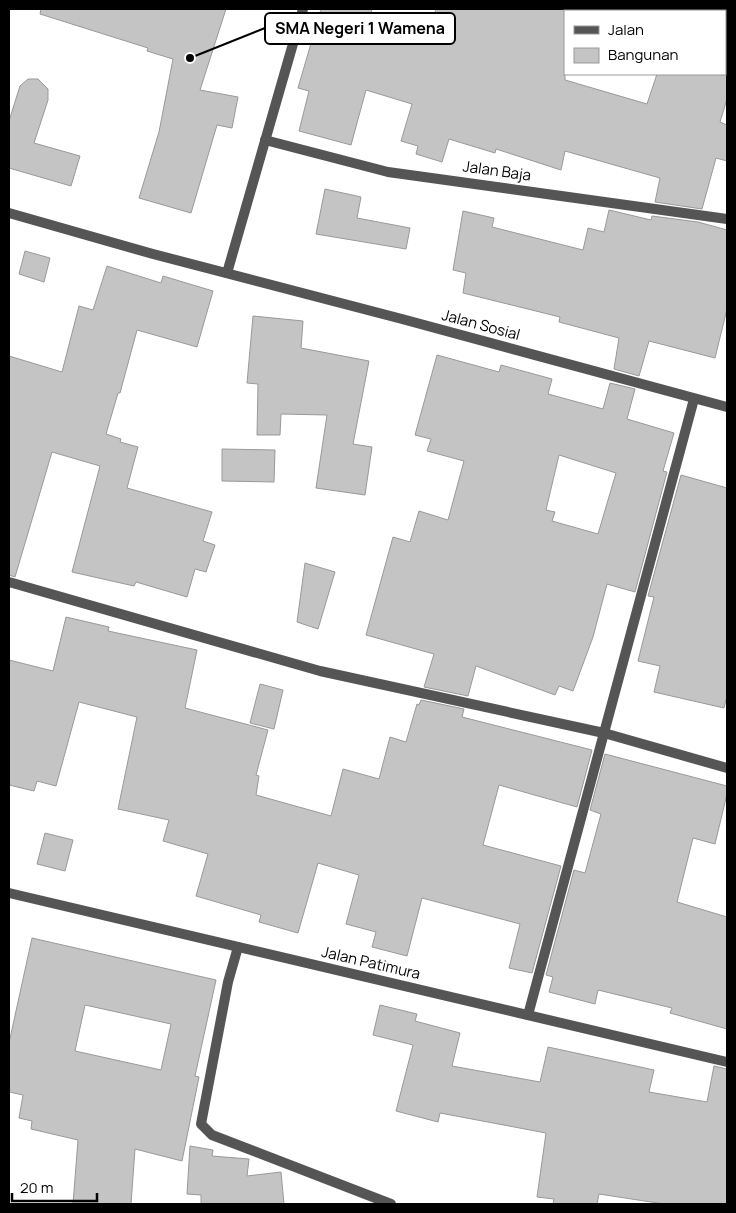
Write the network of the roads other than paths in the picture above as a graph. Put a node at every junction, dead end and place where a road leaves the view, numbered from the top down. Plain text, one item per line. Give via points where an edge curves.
1 (303, 9) edge
2 (265, 140) junction
3 (9, 213) edge
4 (727, 219) edge
5 (227, 273) junction
6 (694, 399) junction
7 (727, 407) edge
8 (9, 582) edge
9 (604, 733) junction
10 (727, 768) edge
11 (9, 893) edge
12 (238, 947) junction
13 (528, 1015) junction
14 (727, 1062) edge
15 (391, 1204) edge

1 - 2 street
2 - 4 street, Jalan Baja via 388,172
2 - 5 street
3 - 5 street, Jalan Sosial
5 - 6 street, Jalan Sosial
6 - 7 street, Jalan Sosial
6 - 9 street
8 - 9 street via 320,671
9 - 10 street
9 - 13 street
11 - 12 street, Jalan Patimura
12 - 13 street, Jalan Patimura
12 - 15 street via 228,982 201,1124 212,1135
13 - 14 street, Jalan Patimura

